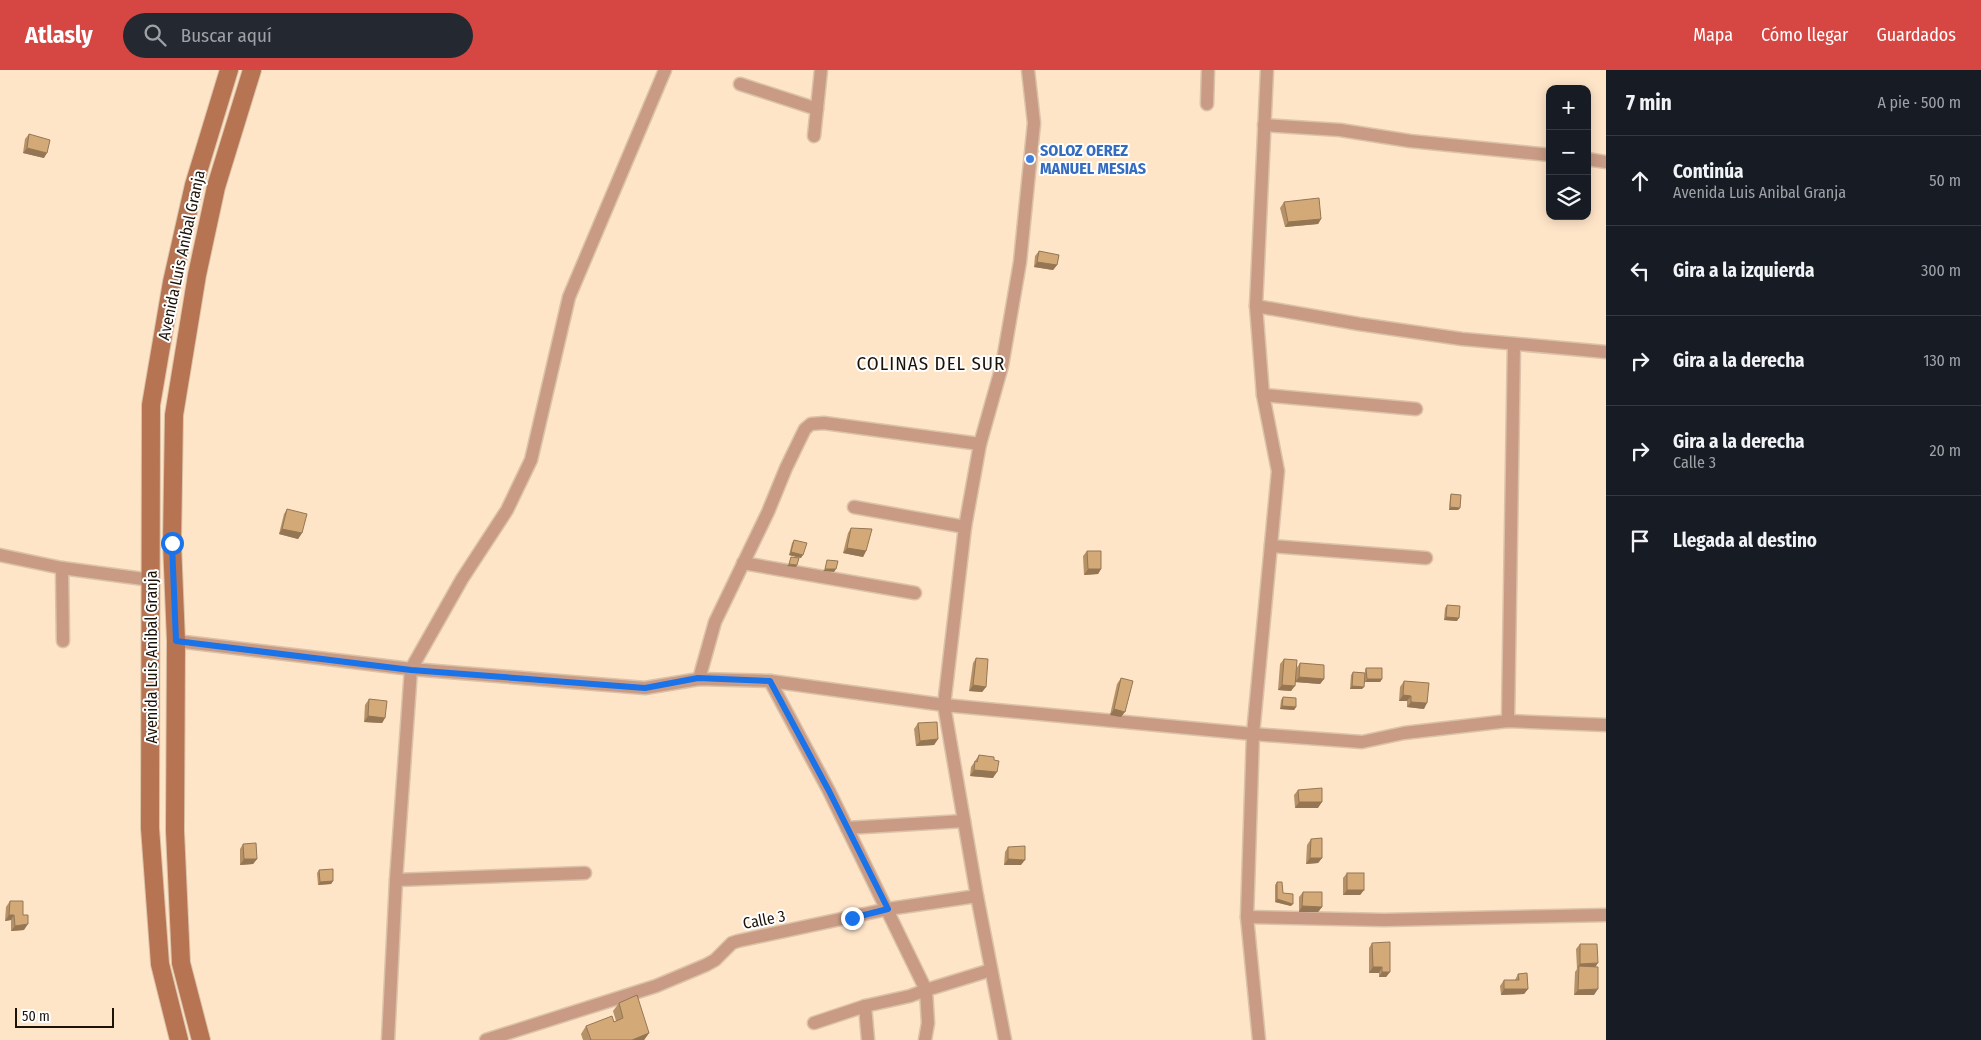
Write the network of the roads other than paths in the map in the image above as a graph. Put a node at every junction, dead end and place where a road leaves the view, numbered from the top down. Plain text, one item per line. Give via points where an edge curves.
1 (228, 70) edge
2 (252, 70) edge
3 (665, 70) edge
4 (821, 70) edge
5 (1028, 70) edge
6 (1208, 70) edge
7 (1266, 70) edge
8 (740, 84) dead end
9 (1207, 104) dead end
10 (817, 109) junction
11 (1264, 125) junction
12 (814, 136) dead end
13 (1546, 155) edge
14 (1591, 160) edge
15 (1606, 162) edge
16 (1256, 306) junction
17 (1514, 344) junction
18 (1606, 352) edge
19 (1263, 395) junction
20 (1416, 409) dead end
21 (980, 444) junction
22 (854, 506) dead end
23 (965, 527) junction
24 (1271, 546) junction
25 (0, 555) edge
26 (1426, 558) dead end
27 (744, 563) junction
28 (62, 568) junction
29 (151, 580) junction
30 (915, 593) dead end
31 (63, 641) dead end
32 (176, 641) junction
33 (411, 670) junction
34 (698, 678) junction
35 (770, 681) junction
36 (944, 705) junction
37 (1508, 721) junction
38 (1606, 725) edge
39 (1254, 734) junction
40 (964, 822) junction
41 (847, 828) junction
42 (585, 873) dead end
43 (396, 880) junction
44 (977, 896) junction
45 (888, 909) junction
46 (1606, 915) edge
47 (1246, 918) junction
48 (991, 970) junction
49 (926, 990) junction
50 (865, 1006) junction
51 (814, 1023) dead end
52 (178, 1040) edge
53 (200, 1040) edge
54 (388, 1040) edge
55 (486, 1040) edge
56 (868, 1040) edge
57 (925, 1040) edge
58 (1005, 1040) edge
59 (1259, 1040) edge

1 - 29 main road, Avenida Luis Anibal Granja via 194,185 172,282 151,405
2 - 32 main road, Avenida Luis Anibal Granja via 216,187 174,415 172,543
3 - 33 street via 569,297 531,460 507,510 462,579
4 - 10 street
5 - 21 street via 1034,123 1020,262 1002,366
6 - 9 street
7 - 11 street
8 - 10 street
10 - 12 street
11 - 13 street via 1340,130 1410,141
11 - 16 street
14 - 15 street
16 - 17 street via 1410,332
16 - 19 street
17 - 18 street
17 - 37 street
19 - 20 street
19 - 24 street via 1278,471
21 - 23 street
21 - 27 street via 824,423 811,424 797,444
22 - 23 street
23 - 36 street
24 - 26 street
24 - 39 street
25 - 28 street
27 - 30 street
27 - 34 street via 715,622
28 - 29 street
28 - 31 street
29 - 52 main road, Avenida Luis Anibal Granja via 150,828 160,964
32 - 33 street
32 - 53 main road, Avenida Luis Anibal Granja via 175,832 182,963
33 - 34 street via 645,688
33 - 43 street
34 - 35 street
35 - 36 street
35 - 41 street
36 - 39 street
36 - 40 street
37 - 38 street
37 - 39 street via 1404,733 1362,742
39 - 47 street
40 - 41 street
40 - 44 street
41 - 45 street
42 - 43 street
43 - 54 street
44 - 45 street, Calle 3
44 - 48 street
45 - 49 street
45 - 55 street, Calle 3 via 738,941 706,965 656,986
46 - 47 street via 1384,920
47 - 59 street
48 - 49 street
48 - 58 street
49 - 50 street
49 - 57 street via 928,1023
50 - 51 street
50 - 56 street

